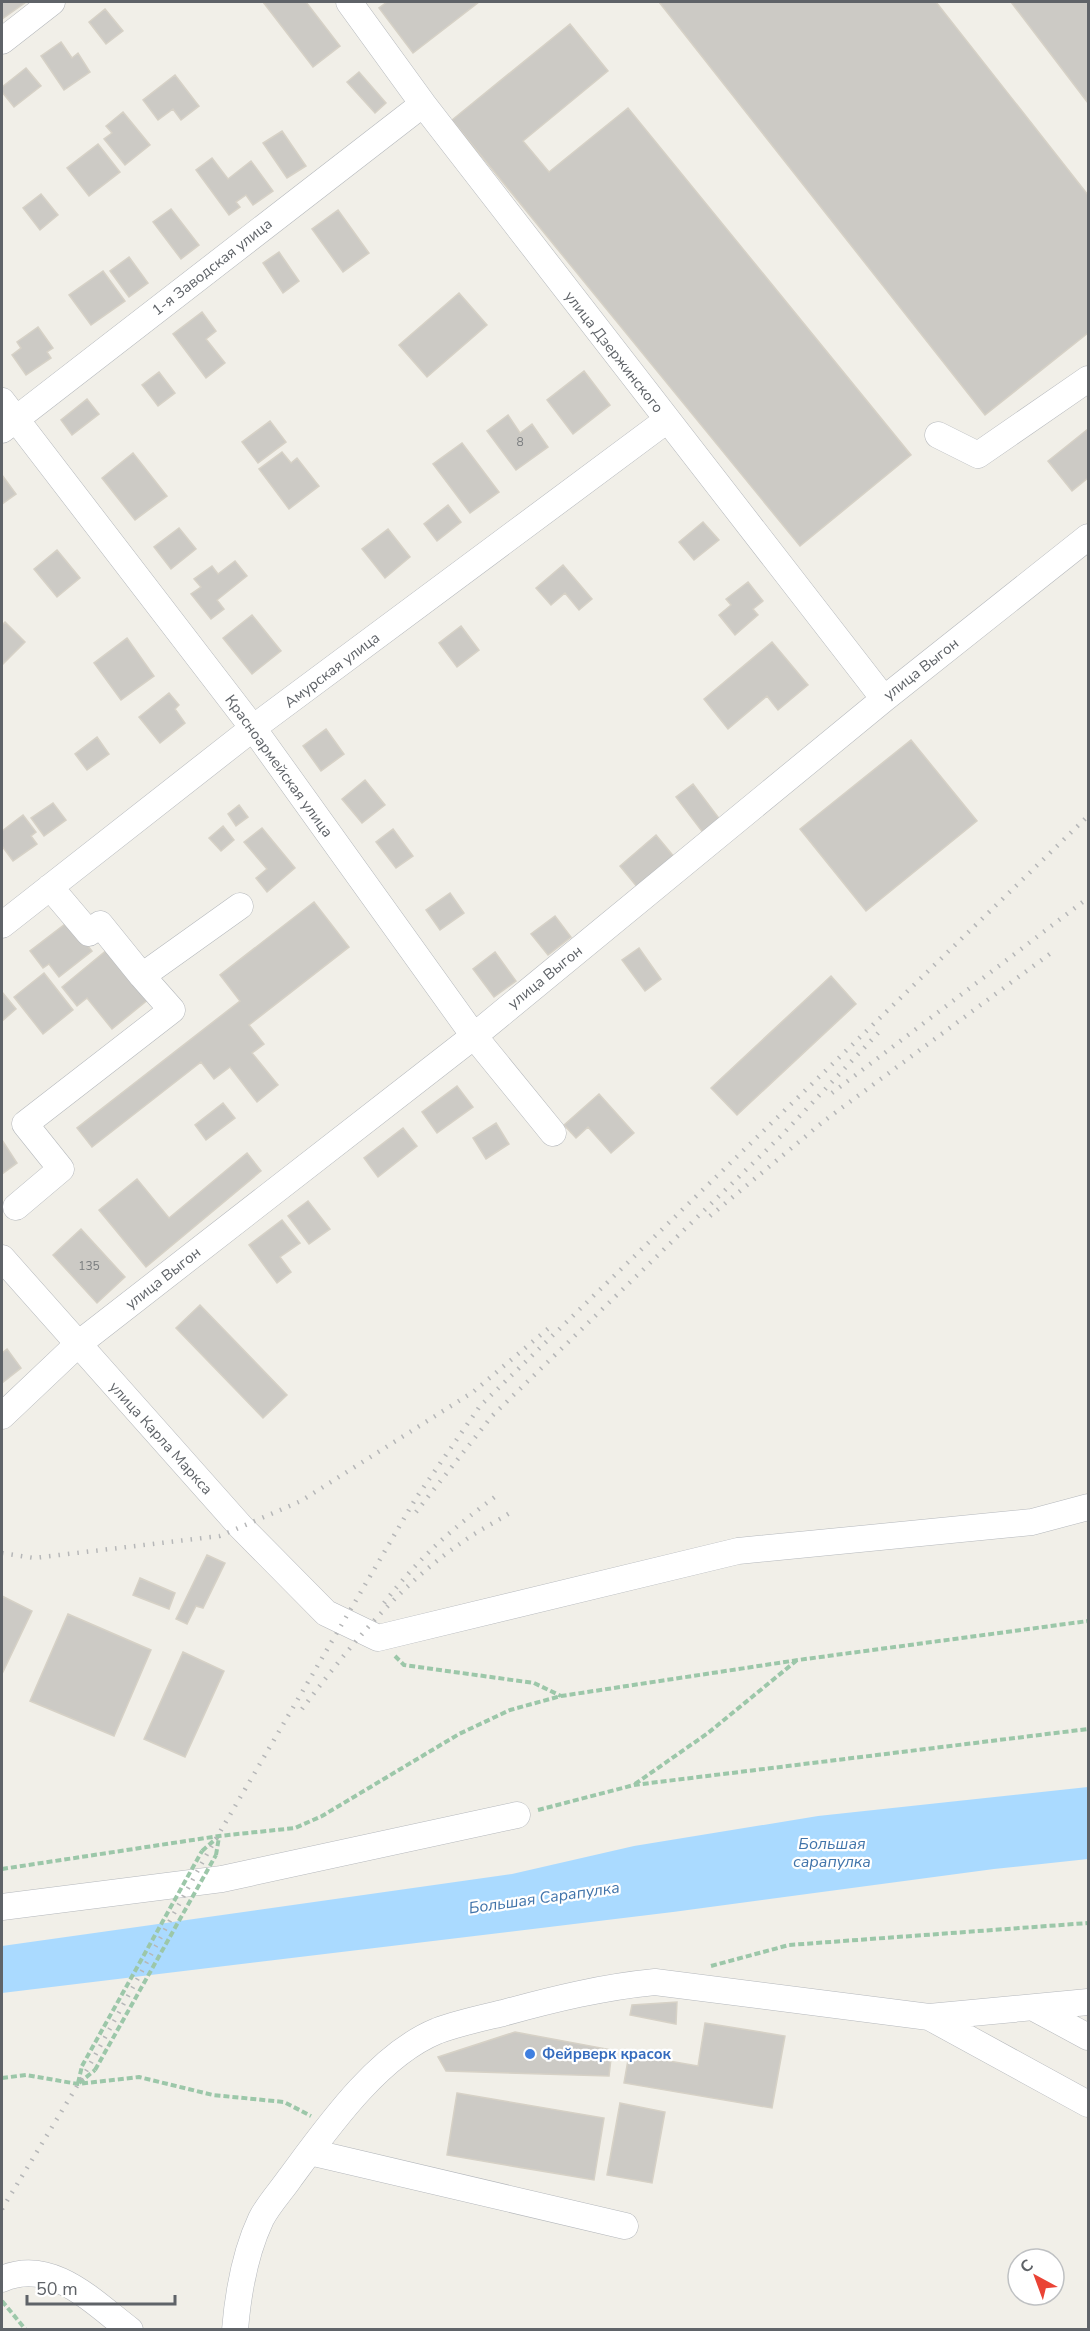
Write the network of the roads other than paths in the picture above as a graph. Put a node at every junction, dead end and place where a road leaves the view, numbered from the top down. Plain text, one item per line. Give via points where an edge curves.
1 (52, 2) edge
2 (349, 2) edge
3 (2, 40) edge
4 (423, 105) junction
5 (1089, 379) edge
6 (6, 417) edge
7 (667, 420) junction
8 (938, 435) dead end
9 (1089, 537) edge
10 (884, 699) junction
11 (253, 728) junction
12 (50, 887) junction
13 (240, 906) dead end
14 (2, 926) edge
15 (142, 976) junction
16 (474, 1036) junction
17 (553, 1132) dead end
18 (16, 1206) dead end
19 (2, 1258) edge
20 (77, 1345) junction
21 (2, 1416) edge
22 (1089, 1507) edge
23 (517, 1815) road end
24 (2, 1907) edge
25 (1089, 2002) edge
26 (1036, 2009) junction
27 (929, 2017) junction
28 (1089, 2037) edge
29 (1089, 2104) edge
30 (310, 2152) junction
31 (625, 2226) dead end
32 (2, 2279) edge
33 (130, 2330) edge
34 (234, 2330) edge

1 - 3 street
2 - 4 street, улица Дзержинского
4 - 6 street, 1-я Заводская улица
4 - 7 street, улица Дзержинского
5 - 8 street via 978,455
6 - 11 street, Красноармейская улица
7 - 10 street, улица Дзержинского
7 - 11 street, Амурская улица
9 - 10 street, улица Выгон
10 - 16 street, улица Выгон
11 - 12 street, Амурская улица
11 - 16 street, Красноармейская улица
12 - 14 street, Амурская улица
12 - 15 street via 89,933 100,924
13 - 15 street
15 - 18 street via 172,1010 25,1124 61,1169
16 - 17 street, Красноармейская улица
16 - 20 street, улица Выгон
19 - 20 street, улица Карла Маркса
20 - 21 street, улица Выгон
20 - 22 street, улица Карла Маркса via 241,1527 326,1613 378,1638 738,1551 1032,1522
23 - 24 street via 222,1879
25 - 26 street
26 - 27 street
26 - 28 street
27 - 29 street
27 - 30 street via 655,1982 576,1994 437,2031 391,2060
30 - 31 street
30 - 34 street via 261,2218 240,2288
32 - 33 street via 27,2272 47,2274 69,2284

